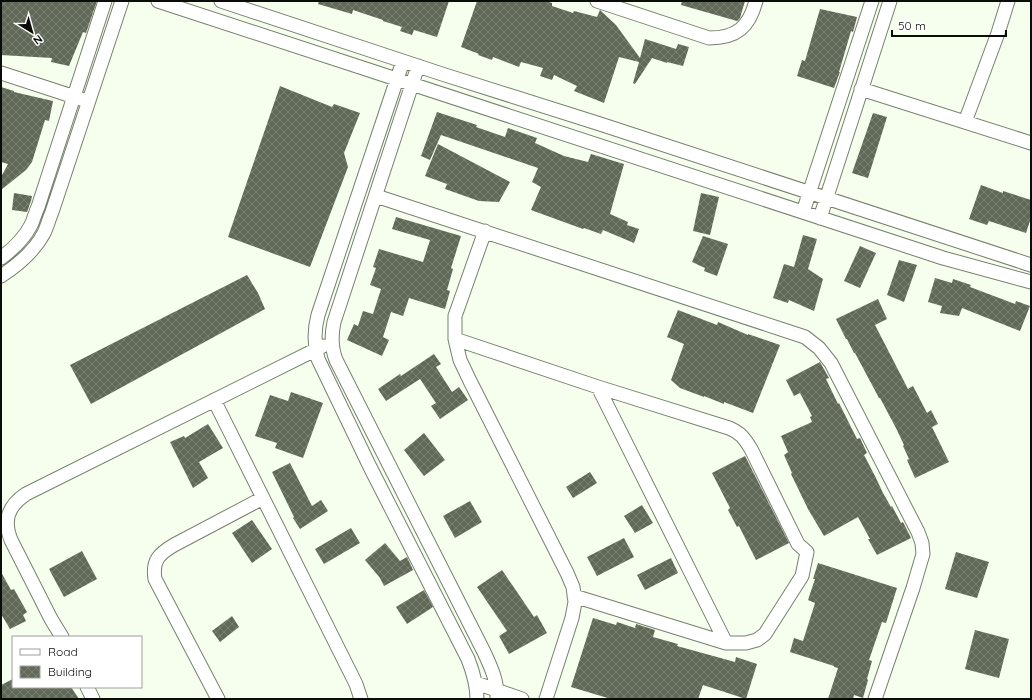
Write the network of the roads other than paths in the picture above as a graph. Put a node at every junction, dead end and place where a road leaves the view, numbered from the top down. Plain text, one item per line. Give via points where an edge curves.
1 (105, 1) edge
2 (122, 1) edge
3 (158, 1) edge
4 (221, 1) edge
5 (597, 1) edge
6 (756, 1) edge
7 (872, 1) edge
8 (890, 1) edge
9 (1008, 1) edge
10 (403, 61) junction
11 (418, 66) junction
12 (1, 73) edge
13 (397, 79) junction
14 (412, 84) junction
15 (862, 89) junction
16 (74, 97) junction
17 (88, 102) junction
18 (965, 122) junction
19 (1031, 143) edge
20 (810, 192) junction
21 (376, 196) junction
22 (827, 198) junction
23 (803, 212) junction
24 (820, 218) junction
25 (485, 231) junction
26 (1, 258) edge
27 (1031, 265) edge
28 (1, 276) edge
29 (1031, 282) edge
30 (455, 339) junction
31 (332, 342) junction
32 (316, 350) junction
33 (598, 387) junction
34 (214, 400) junction
35 (263, 498) junction
36 (574, 596) junction
37 (61, 636) edge
38 (726, 643) junction
39 (476, 683) junction
40 (88, 688) edge
41 (497, 695) edge
42 (93, 699) edge
43 (218, 699) edge
44 (361, 699) edge
45 (477, 699) edge
46 (522, 699) edge
47 (546, 699) edge
48 (875, 699) edge

1 - 16 street
2 - 17 street
3 - 13 street
4 - 10 street
5 - 6 street via 709,38 732,35 741,29 749,20
7 - 20 street
8 - 15 street
9 - 18 street
10 - 11 street
10 - 13 street
11 - 14 street
11 - 20 street
12 - 16 street
13 - 14 street
13 - 32 street via 318,315 314,338
14 - 21 street
14 - 23 street
15 - 18 street
15 - 22 street
16 - 17 street
16 - 26 street via 30,226 23,238
17 - 28 street via 44,234 30,253
18 - 19 street
20 - 22 street
20 - 23 street
21 - 25 street
21 - 31 street via 334,322
22 - 24 street
22 - 27 street
23 - 24 street
24 - 29 street via 943,258
25 - 30 street via 455,316
25 - 48 street via 805,337 819,348 831,363 922,543 923,554 913,588
30 - 33 street
30 - 36 street via 460,360 567,573
31 - 32 street
31 - 41 street via 336,360 484,652 493,673
32 - 34 street
32 - 39 street via 370,467 468,659
33 - 38 street
33 - 38 street via 738,432 751,449 798,544 807,552 802,576 765,634 746,643
34 - 35 street
34 - 37 street via 26,494 12,506 8,514 7,532
35 - 43 street via 160,554 154,570 155,579
35 - 44 street via 356,684
36 - 38 street
36 - 47 street via 572,618
39 - 41 street
39 - 45 street
40 - 42 street
41 - 46 street

